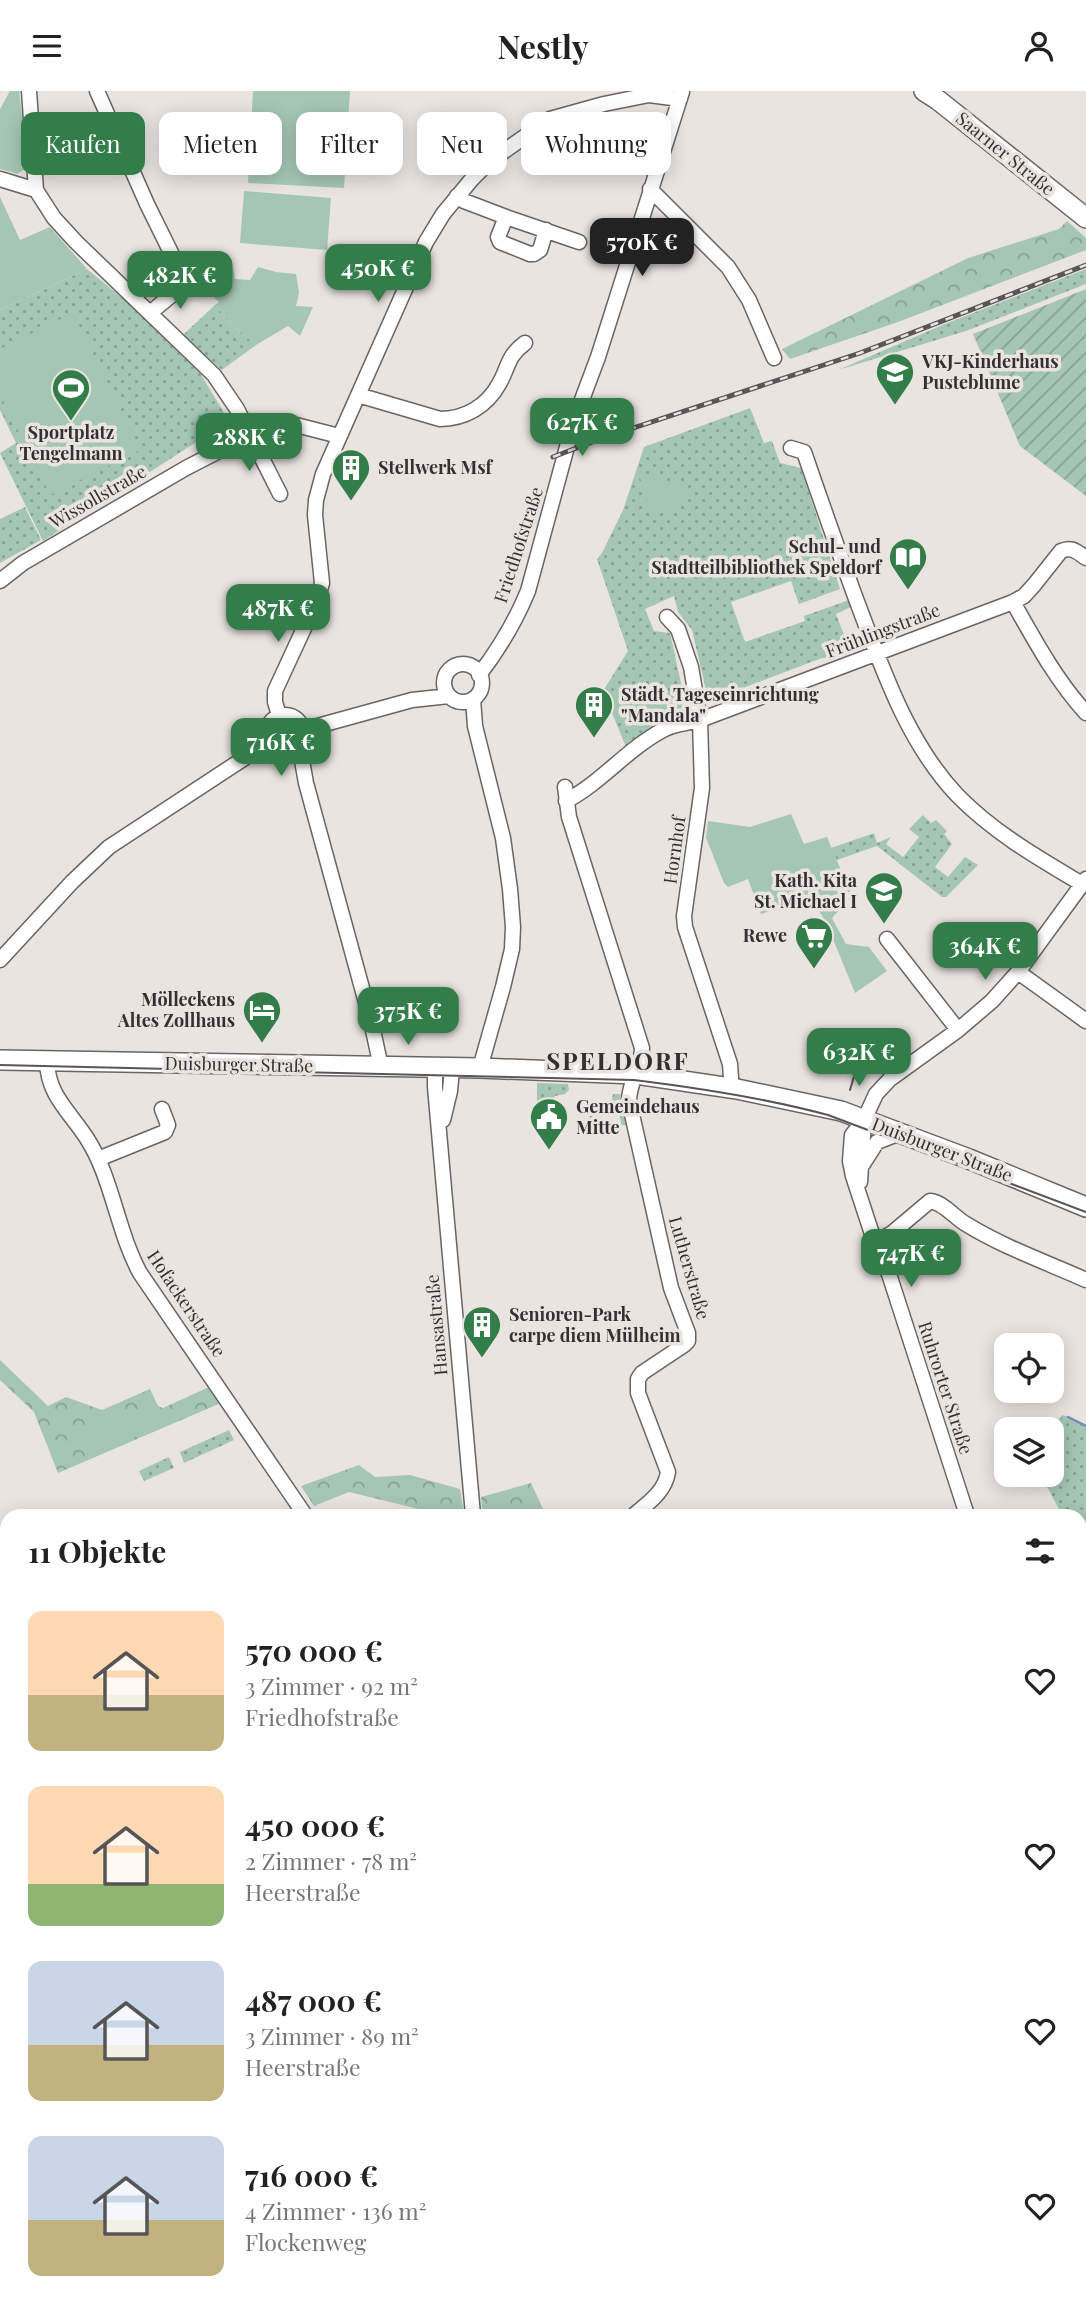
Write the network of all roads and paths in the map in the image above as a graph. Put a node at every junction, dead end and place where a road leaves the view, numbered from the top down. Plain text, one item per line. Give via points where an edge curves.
1 (29, 91) edge
2 (97, 91) edge
3 (924, 91) edge
4 (681, 95) edge
5 (0, 179) edge
6 (650, 189) junction
7 (36, 190) junction
8 (457, 196) junction
9 (506, 217) junction
10 (1086, 218) edge
11 (546, 230) junction
12 (579, 242) dead end
13 (150, 313) junction
14 (525, 343) dead end
15 (774, 358) dead end
16 (358, 395) junction
17 (250, 435) junction
18 (339, 436) junction
19 (792, 447) dead end
20 (280, 494) dead end
21 (1086, 558) edge
22 (0, 581) edge
23 (1013, 602) junction
24 (667, 617) dead end
25 (877, 654) junction
26 (473, 670) junction
27 (444, 680) junction
28 (461, 699) junction
29 (412, 700) junction
30 (1086, 713) edge
31 (279, 715) junction
32 (700, 720) junction
33 (301, 737) junction
34 (269, 742) junction
35 (284, 751) junction
36 (306, 783) junction
37 (1084, 882) edge
38 (887, 939) dead end
39 (0, 960) edge
40 (1018, 972) junction
41 (1086, 1021) edge
42 (958, 1030) junction
43 (0, 1060) edge
44 (47, 1062) junction
45 (381, 1067) junction
46 (444, 1068) junction
47 (480, 1068) junction
48 (636, 1074) junction
49 (729, 1088) junction
50 (162, 1109) dead end
51 (864, 1119) junction
52 (900, 1133) junction
53 (98, 1160) junction
54 (860, 1168) junction
55 (860, 1193) junction
56 (1086, 1206) edge
57 (876, 1243) junction
58 (1086, 1280) edge
59 (301, 1509) edge
60 (472, 1509) edge
61 (641, 1509) edge
62 (965, 1509) edge

1 - 7 street
2 - 13 street via 186,283
3 - 10 main road, Saarner Straße
4 - 6 street, Friedhofstraße
4 - 8 street via 649,95 550,119 490,161
5 - 7 street
6 - 15 street via 728,267 749,300
6 - 26 street, Friedhofstraße via 574,421 536,568 498,647
7 - 13 street via 76,242
8 - 9 street
8 - 16 street via 426,241
9 - 11 street
9 - 11 street via 500,242 530,254 540,250
11 - 12 street
13 - 17 street via 214,375
14 - 16 street via 508,361 491,396 453,419
16 - 18 street
17 - 18 street, Wissollstraße via 296,425
17 - 20 street
17 - 22 street, Wissollstraße via 45,550
18 - 31 street via 316,500 321,583 275,691
19 - 25 street via 804,452
21 - 23 street, Frühlingstraße via 1074,549 1061,551 1024,596
23 - 25 street, Frühlingstraße
23 - 30 street via 1049,664
24 - 32 street, Hornhof via 678,629 691,667
25 - 32 street, Frühlingstraße
25 - 37 street via 910,729 948,785 998,832
26 - 27 street, Friedhofstraße via 453,668
26 - 28 street via 481,685
27 - 28 street via 446,691
27 - 29 street, Friedhofstraße
28 - 29 street
28 - 47 street via 475,726 503,838 513,927 512,949
29 - 33 street
31 - 33 street via 294,717
31 - 34 street via 268,726
32 - 48 street, Frühlingstraße via 665,728 586,790 566,794 642,1048
32 - 49 street, Hornhof via 702,789 684,916 730,1064
33 - 35 street
33 - 36 street
34 - 35 street
34 - 39 street via 109,847
35 - 36 street
36 - 45 street
37 - 40 street
38 - 42 street
40 - 41 street
40 - 42 street
42 - 51 street via 890,1079 876,1094
43 - 44 main road, Duisburger Straße
44 - 45 main road, Duisburger Straße
44 - 53 street, Hofackerstraße via 57,1098
45 - 46 main road, Duisburger Straße
46 - 47 main road, Duisburger Straße
46 - 60 street, Hansastraße via 450,1091 440,1131
47 - 48 main road, Duisburger Straße
48 - 49 main road, Duisburger Straße
48 - 61 street, Lutherstraße via 629,1101 671,1287 688,1333 688,1341 638,1379 638,1393 668,1472 662,1490
49 - 51 main road, Duisburger Straße via 797,1100
50 - 53 street via 168,1125 164,1132
51 - 52 main road, Duisburger Straße
51 - 54 street, Ruhrorter Straße
51 - 55 street, Ruhrorter Straße via 852,1135 850,1147
52 - 54 street via 877,1142
52 - 56 main road, Duisburger Straße
53 - 59 street, Hofackerstraße via 131,1256
54 - 55 street, Ruhrorter Straße
55 - 57 street, Ruhrorter Straße
57 - 58 street via 930,1201 936,1202 965,1224
57 - 62 street, Ruhrorter Straße

